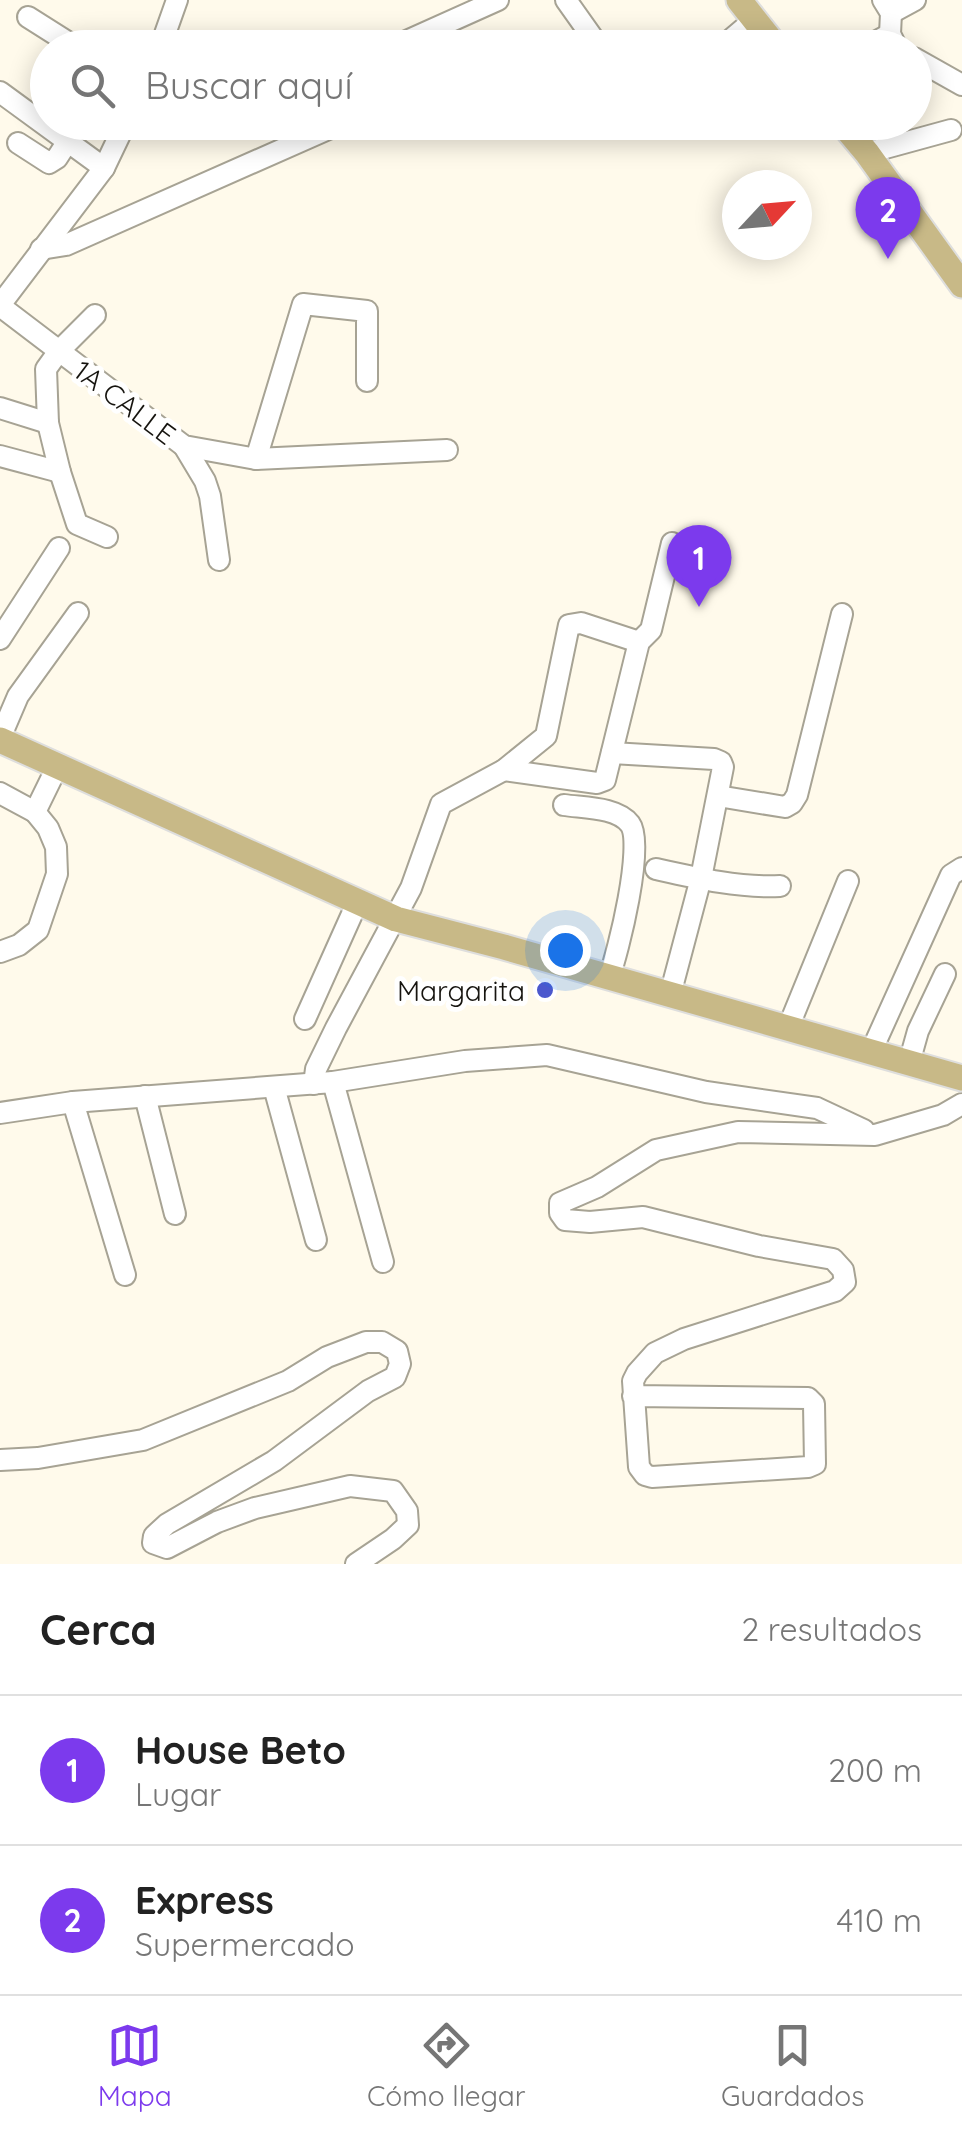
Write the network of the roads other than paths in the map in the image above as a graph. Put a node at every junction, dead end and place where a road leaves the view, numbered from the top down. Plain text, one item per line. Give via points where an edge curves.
1 (177, 0) edge
2 (498, 0) edge
3 (566, 0) edge
4 (915, 0) edge
5 (28, 17) dead end
6 (890, 24) edge
7 (49, 30) edge
8 (166, 30) edge
9 (431, 30) edge
10 (587, 30) edge
11 (932, 68) edge
12 (959, 82) edge
13 (0, 92) edge
14 (30, 112) edge
15 (951, 130) dead end
16 (932, 135) edge
17 (58, 140) edge
18 (69, 140) edge
19 (117, 140) edge
20 (303, 140) edge
21 (857, 140) edge
22 (913, 140) edge
23 (18, 143) dead end
24 (867, 152) junction
25 (104, 168) junction
26 (40, 249) junction
27 (962, 285) edge
28 (0, 305) edge
29 (95, 315) dead end
30 (58, 351) junction
31 (367, 381) dead end
32 (0, 408) edge
33 (48, 423) junction
34 (184, 446) junction
35 (447, 450) dead end
36 (0, 456) edge
37 (256, 459) junction
38 (60, 472) junction
39 (108, 537) dead end
40 (672, 543) dead end
41 (59, 548) dead end
42 (219, 560) dead end
43 (78, 614) dead end
44 (842, 614) dead end
45 (0, 639) edge
46 (639, 642) junction
47 (0, 739) edge
48 (612, 753) junction
49 (58, 765) junction
50 (504, 770) junction
51 (0, 793) edge
52 (718, 796) junction
53 (564, 805) dead end
54 (35, 812) junction
55 (962, 868) edge
56 (656, 869) dead end
57 (701, 878) junction
58 (848, 881) dead end
59 (780, 886) dead end
60 (357, 903) junction
61 (396, 919) junction
62 (0, 952) edge
63 (945, 974) dead end
64 (609, 977) junction
65 (670, 995) junction
66 (305, 1019) dead end
67 (788, 1028) junction
68 (872, 1052) junction
69 (909, 1062) junction
70 (962, 1078) edge
71 (324, 1083) junction
72 (274, 1087) junction
73 (145, 1096) junction
74 (73, 1102) junction
75 (962, 1104) edge
76 (0, 1113) edge
77 (874, 1134) junction
78 (176, 1214) dead end
79 (316, 1240) dead end
80 (383, 1262) dead end
81 (125, 1275) dead end
82 (633, 1396) junction
83 (0, 1460) edge
84 (356, 1564) edge

1 - 8 street
2 - 9 street
3 - 10 street
4 - 6 street
5 - 7 street
11 - 12 street
13 - 14 street
15 - 16 street
17 - 23 street via 58,158 49,163
18 - 25 street
19 - 25 street
20 - 26 street via 66,245
21 - 24 main road
22 - 24 street
24 - 27 main road
25 - 26 street
26 - 28 street
28 - 30 street, 1A CALLE
29 - 30 street
30 - 33 street via 46,370
30 - 34 street, 1A CALLE
31 - 37 street via 367,311 304,304
32 - 33 street
33 - 38 street
34 - 37 street, 1A CALLE
34 - 42 street via 210,496
35 - 37 street, 1A CALLE
36 - 38 street
38 - 39 street via 77,524
40 - 46 street via 651,630
41 - 45 street
43 - 47 street via 18,696
44 - 52 street via 792,803
46 - 48 street
46 - 50 street via 570,625 546,736
47 - 49 main road
48 - 50 street via 602,783
48 - 52 street via 714,759 724,767
49 - 54 street
49 - 60 main road
50 - 61 street via 441,804
51 - 54 street
52 - 57 street
53 - 64 street via 615,812 635,838
54 - 62 street via 56,847 57,874 38,930
55 - 68 street via 950,875
56 - 57 street
57 - 59 street
57 - 65 street
58 - 67 street
60 - 61 main road
60 - 66 street
61 - 64 main road
61 - 71 street via 316,1069
63 - 69 street
64 - 65 main road
65 - 67 main road
67 - 68 main road
68 - 69 main road
69 - 70 main road
71 - 72 street
71 - 77 street via 547,1055 706,1092 818,1108
71 - 80 street
72 - 73 street
72 - 79 street
73 - 74 street
73 - 78 street
74 - 76 street
74 - 81 street
75 - 77 street
77 - 82 street via 738,1132 656,1150 560,1203 565,1220 643,1217 833,1259 842,1270 844,1282 835,1291 656,1352 637,1373
82 - 82 street via 808,1398 814,1404 815,1464 645,1475
83 - 84 street via 143,1440 366,1342 382,1342 397,1351 395,1377 154,1536 154,1543 167,1548 256,1508 350,1486 393,1491 408,1525

